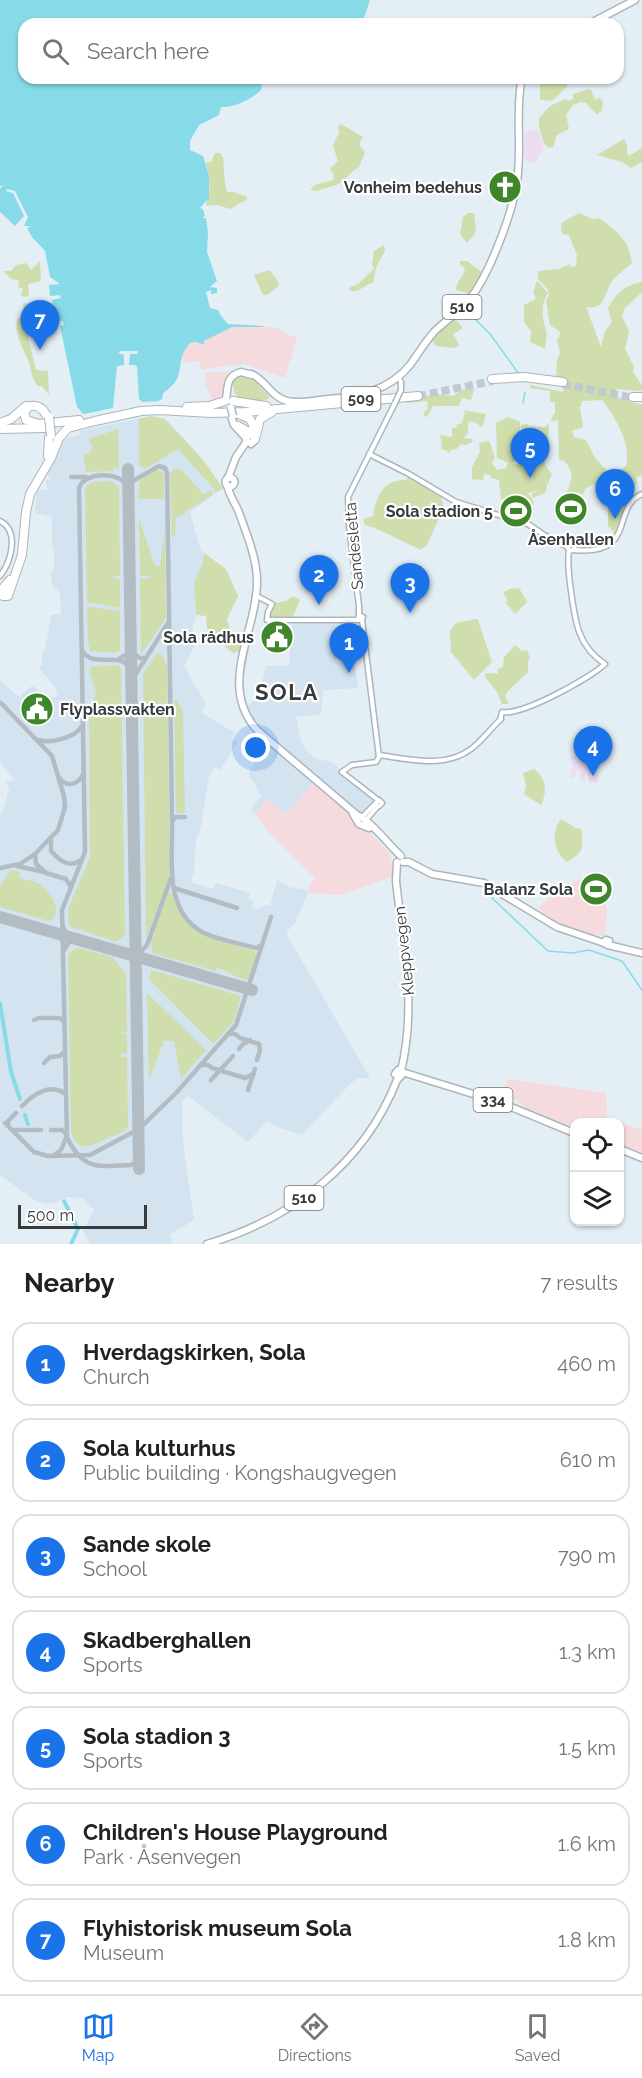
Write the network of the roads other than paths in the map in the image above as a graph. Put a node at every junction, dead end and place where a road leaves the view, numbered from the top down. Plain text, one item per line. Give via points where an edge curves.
1 (635, 0) edge
2 (600, 18) edge
3 (522, 84) edge
4 (397, 377) junction
5 (492, 380) tunnel mouth
6 (563, 383) tunnel mouth
7 (417, 395) tunnel mouth
8 (171, 407) junction
9 (231, 407) junction
10 (287, 407) junction
11 (219, 413) junction
12 (48, 417) junction
13 (95, 421) junction
14 (253, 422) junction
15 (67, 423) junction
16 (238, 426) junction
17 (0, 427) edge
18 (250, 439) junction
19 (369, 453) junction
20 (45, 464) junction
21 (642, 494) edge
22 (0, 521) edge
23 (571, 549) junction
24 (0, 576) edge
25 (2, 592) edge
26 (255, 596) junction
27 (360, 618) junction
28 (379, 755) junction
29 (362, 820) junction
30 (400, 861) junction
31 (642, 953) edge
32 (399, 1074) junction
33 (570, 1130) edge
34 (624, 1152) edge
35 (642, 1158) edge
36 (207, 1244) edge

1 - 2 main road
3 - 4 main road, 510 via 519,166 514,195 493,256 474,293 434,332
4 - 9 main road, 510 via 365,395 295,402 277,397 258,377 241,372 229,380
4 - 19 street, Sandesletta, bridge via 401,388
5 - 6 highway
7 - 10 highway, 509
8 - 9 highway, 509
8 - 9 highway, 509
8 - 15 highway, 509 via 143,408
9 - 10 highway, 509
9 - 11 highway, 509
9 - 16 main road, 510
9 - 18 main road, 510 via 233,423
10 - 18 highway, 509 via 263,416
11 - 13 highway, 509 via 159,410
11 - 14 highway, 509 via 240,414
12 - 15 highway, 509 via 37,406 24,412 26,420 34,424
12 - 17 highway via 44,408 32,404
12 - 20 highway, 509, bridge via 50,450
13 - 17 highway, 509 via 34,429
13 - 20 highway, 509 via 73,426 63,433
14 - 16 highway via 250,432
14 - 18 highway via 255,430
15 - 17 highway, 509
16 - 18 main road, 510
17 - 20 highway via 40,435 48,445
18 - 26 main road via 230,482 231,496 254,562
19 - 23 street via 460,504 530,524
19 - 27 street, Sandesletta via 348,504
20 - 25 highway, 509 via 28,493 18,560
21 - 23 street via 628,505 622,528 612,541 599,549
22 - 24 street via 9,527 12,536 8,560
23 - 28 street via 567,562 576,628 590,652 605,664 578,684 518,712 504,713 473,748 457,756 417,761
26 - 27 street via 272,604 267,620
26 - 29 main road via 238,678 245,713 257,730
27 - 28 street, Sandesletta
28 - 29 street via 376,762 352,765 342,772 377,803
29 - 30 main road
30 - 31 main road via 441,876 487,885 554,925
30 - 32 main road, Kleppvegen / 510 via 396,881 409,991 407,1034
32 - 33 main road, 334 via 425,1078 499,1102
32 - 36 main road, Kleppvegen / 510 via 379,1116 334,1173 310,1194 266,1222
34 - 35 main road

